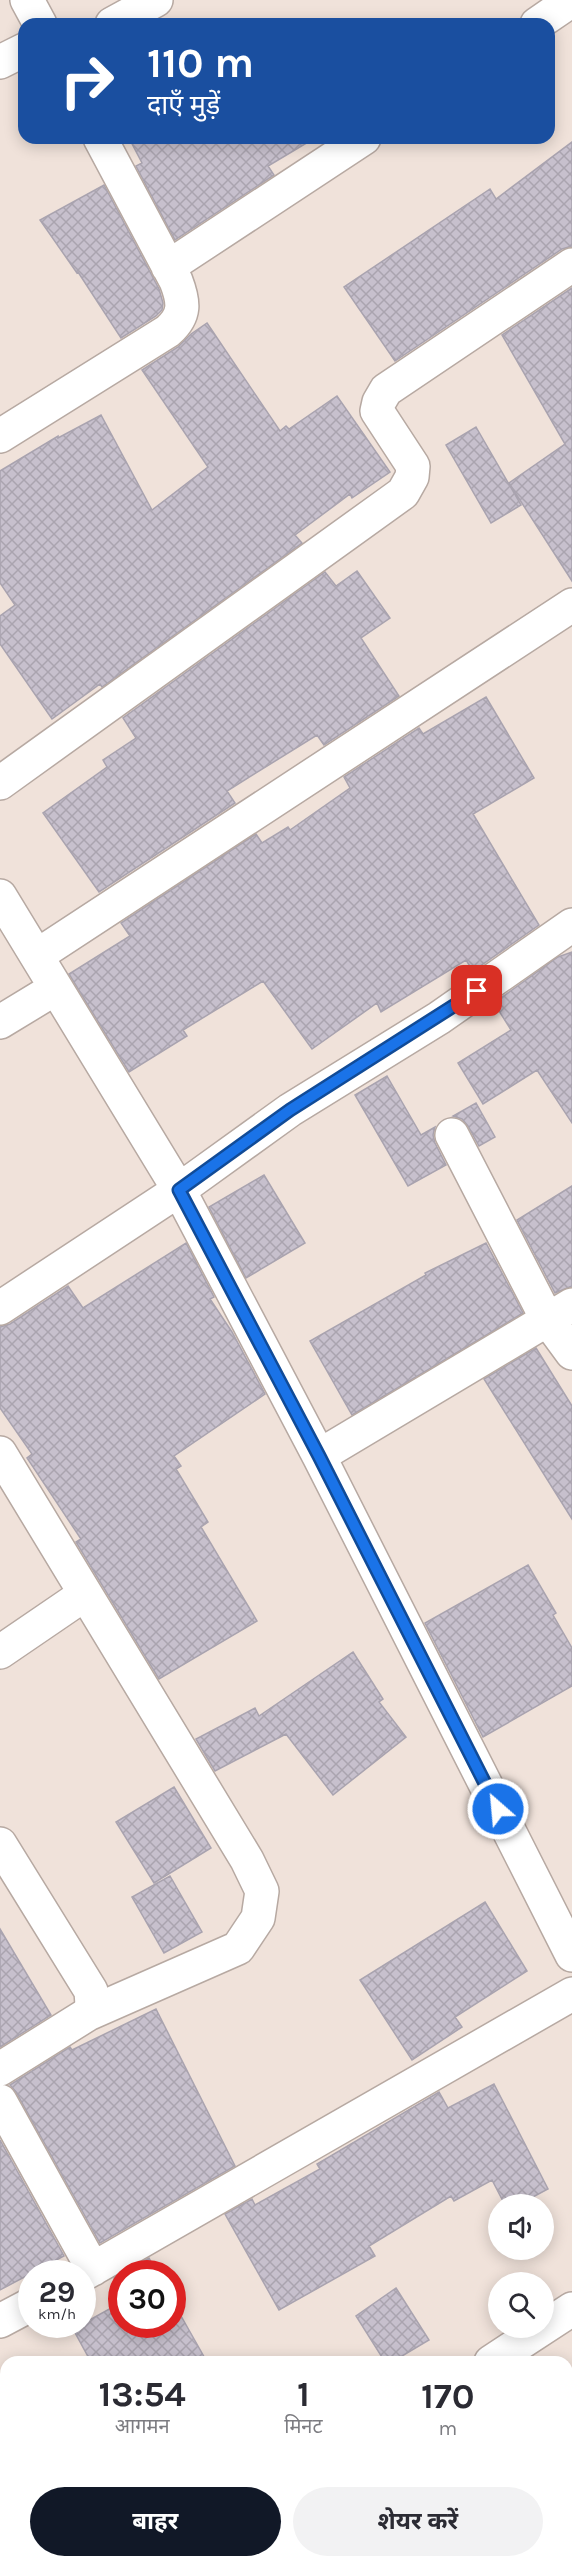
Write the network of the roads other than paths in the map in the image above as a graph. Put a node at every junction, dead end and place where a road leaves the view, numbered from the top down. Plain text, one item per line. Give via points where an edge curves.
1 (27, 0) edge
2 (156, 0) edge
3 (37, 18) edge
4 (123, 18) edge
5 (18, 53) edge
6 (0, 62) edge
7 (103, 144) edge
8 (354, 144) edge
9 (572, 265) edge
10 (168, 267) junction
11 (0, 436) edge
12 (572, 605) edge
13 (0, 783) edge
14 (0, 896) edge
15 (572, 925) edge
16 (38, 955) junction
17 (56, 988) junction
18 (0, 1022) edge
19 (452, 1135) dead end
20 (179, 1190) junction
21 (0, 1308) edge
22 (560, 1312) edge
23 (572, 1353) edge
24 (0, 1452) edge
25 (319, 1456) junction
26 (85, 1593) junction
27 (0, 1652) edge
28 (0, 1844) edge
29 (572, 1954) edge
30 (572, 1994) edge
31 (88, 2014) junction
32 (0, 2068) edge
33 (0, 2101) edge
34 (82, 2260) edge
35 (96, 2267) edge
36 (572, 2309) edge
37 (18, 2311) edge
38 (0, 2321) edge
39 (500, 2356) edge

1 - 3 street
2 - 4 street
5 - 6 street
7 - 10 street
8 - 10 street
9 - 13 street via 386,390 377,411 413,466 403,493
10 - 11 street via 183,298 183,312 177,323
12 - 16 street
14 - 16 street
15 - 20 street via 438,1017 290,1110
16 - 17 street
17 - 18 street
17 - 20 street
19 - 22 street
20 - 21 street
20 - 25 street
22 - 23 street
22 - 25 street
24 - 26 street
25 - 29 street
26 - 27 street
26 - 31 street via 262,1891 258,1918 238,1948
28 - 31 street via 91,1991
30 - 35 street
31 - 32 street
33 - 34 street
36 - 39 street
37 - 38 street

